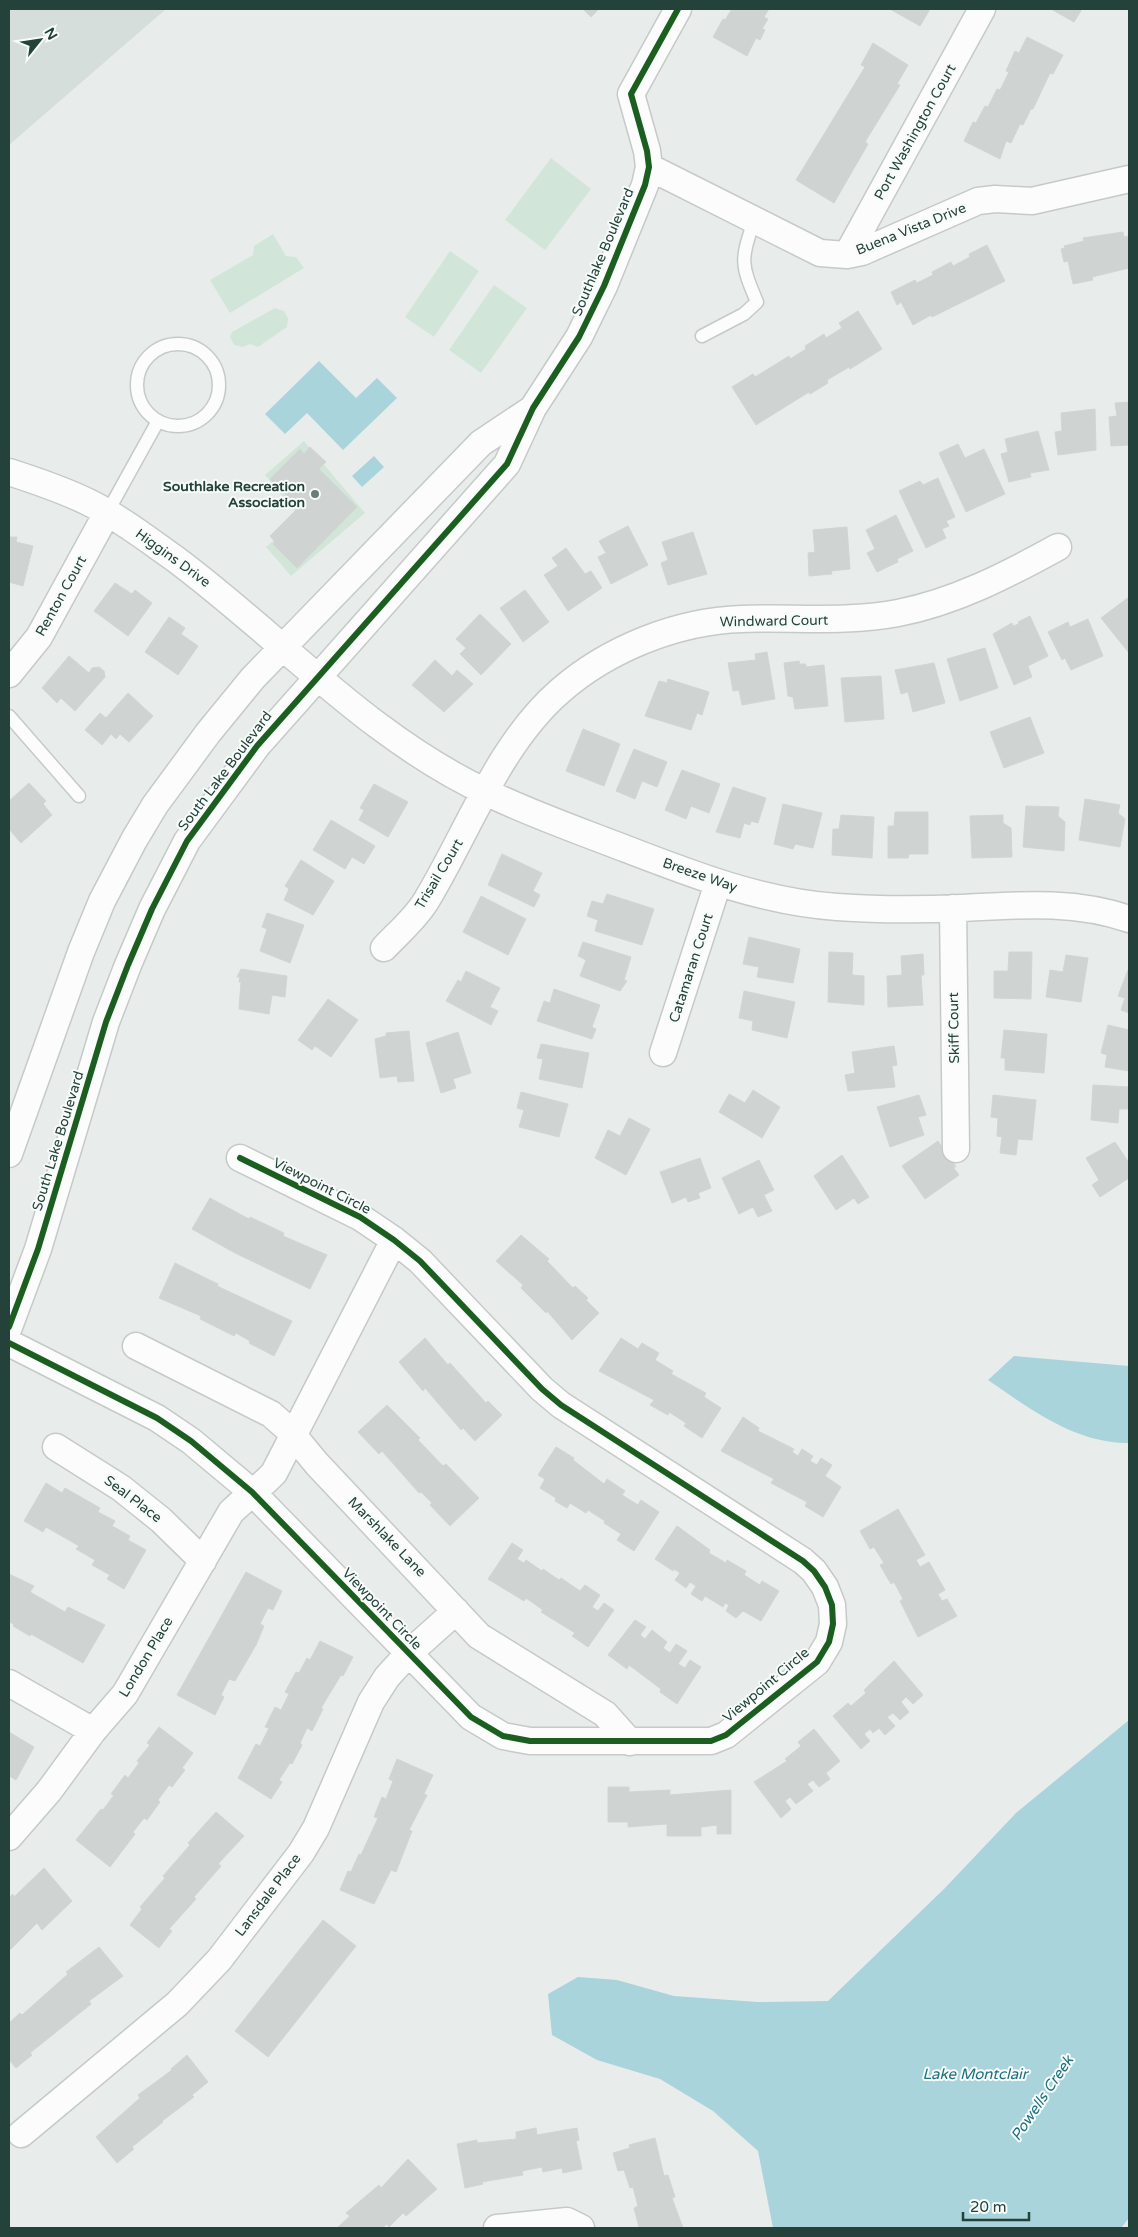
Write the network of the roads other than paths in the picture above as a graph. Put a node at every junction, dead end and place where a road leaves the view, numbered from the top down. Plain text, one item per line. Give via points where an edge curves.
1 (678, 9) edge
2 (982, 9) edge
3 (649, 167) junction
4 (1129, 179) edge
5 (754, 220) junction
6 (847, 255) junction
7 (702, 336) dead end
8 (533, 408) junction
9 (158, 421) junction
10 (9, 472) edge
11 (107, 513) junction
12 (1058, 547) dead end
13 (284, 647) junction
14 (9, 674) edge
15 (317, 676) junction
16 (9, 716) edge
17 (486, 792) junction
18 (79, 796) dead end
19 (718, 883) junction
20 (953, 908) junction
21 (1129, 919) edge
22 (384, 948) dead end
23 (663, 1053) dead end
24 (956, 1149) dead end
25 (9, 1154) edge
26 (240, 1158) dead end
27 (394, 1240) junction
28 (9, 1327) edge
29 (9, 1343) edge
30 (136, 1346) dead end
31 (294, 1436) junction
32 (56, 1447) dead end
33 (252, 1492) junction
34 (203, 1561) junction
35 (456, 1611) junction
36 (408, 1654) junction
37 (9, 1683) edge
38 (93, 1731) junction
39 (630, 1742) junction
40 (9, 1837) edge
41 (21, 2134) dead end
42 (497, 2228) edge
43 (581, 2228) edge

1 - 3 street, Southlake Boulevard via 631,94 643,132
2 - 6 street, Port Washington Court
3 - 5 street, Buena Vista Drive
3 - 8 street, Southlake Boulevard via 634,214 604,286 579,337
4 - 6 street, Buena Vista Drive via 1032,201 978,201 862,252
5 - 6 street, Buena Vista Drive via 820,253
5 - 7 lane via 743,256 745,273 757,302 744,314
8 - 13 street via 482,443
8 - 15 street, South Lake Boulevard via 507,464
9 - 9 lane via 169,426 185,426 211,411 218,398 217,371 204,353 190,345 163,346 148,356 139,370 136,388 141,404
9 - 11 lane
10 - 11 street, Higgins Drive via 44,483
11 - 13 street, Higgins Drive via 208,583
11 - 14 street, Renton Court via 39,637
12 - 17 street, Windward Court via 1004,576 945,601 898,613 849,620 740,618 702,622 623,650 580,676 537,714 512,746
13 - 15 street, Higgins Drive
13 - 25 street via 253,678 208,733 155,805 134,840 102,901 81,952
15 - 17 street, Breeze Way via 368,719 417,754
15 - 28 street, South Lake Boulevard via 216,800 187,841 152,909 106,1022 38,1248
16 - 18 lane
17 - 19 street, Breeze Way
17 - 22 street, Trisail Court via 425,903
19 - 20 street, Breeze Way via 776,898 832,907 890,910
19 - 23 street, Catamaran Court
20 - 21 street, Breeze Way via 1035,904 1079,908
20 - 24 street, Skiff Court
26 - 27 street, Viewpoint Circle via 360,1217
27 - 31 street
27 - 39 street, Viewpoint Circle via 420,1261 561,1405 803,1562 825,1587 832,1605 833,1624 829,1642 817,1662 726,1735 711,1741
29 - 33 street, Viewpoint Circle via 157,1418
30 - 31 street, Marshlake Lane via 271,1414
31 - 33 street via 274,1472
31 - 35 street, Marshlake Lane via 316,1464
32 - 34 street, Seal Place via 121,1488 162,1520
33 - 34 street, London Place via 231,1512
33 - 36 street, Viewpoint Circle
34 - 38 street, London Place via 125,1694
35 - 36 street, Lansdale Place
35 - 39 street, Marshlake Lane via 479,1636 605,1714
36 - 39 street, Viewpoint Circle via 470,1717 503,1736 530,1741
36 - 41 street, Lansdale Place via 387,1677 371,1702 316,1828 301,1853 219,1960 177,2004
37 - 38 street
38 - 40 street, London Place via 49,1791
42 - 43 street via 567,2221

